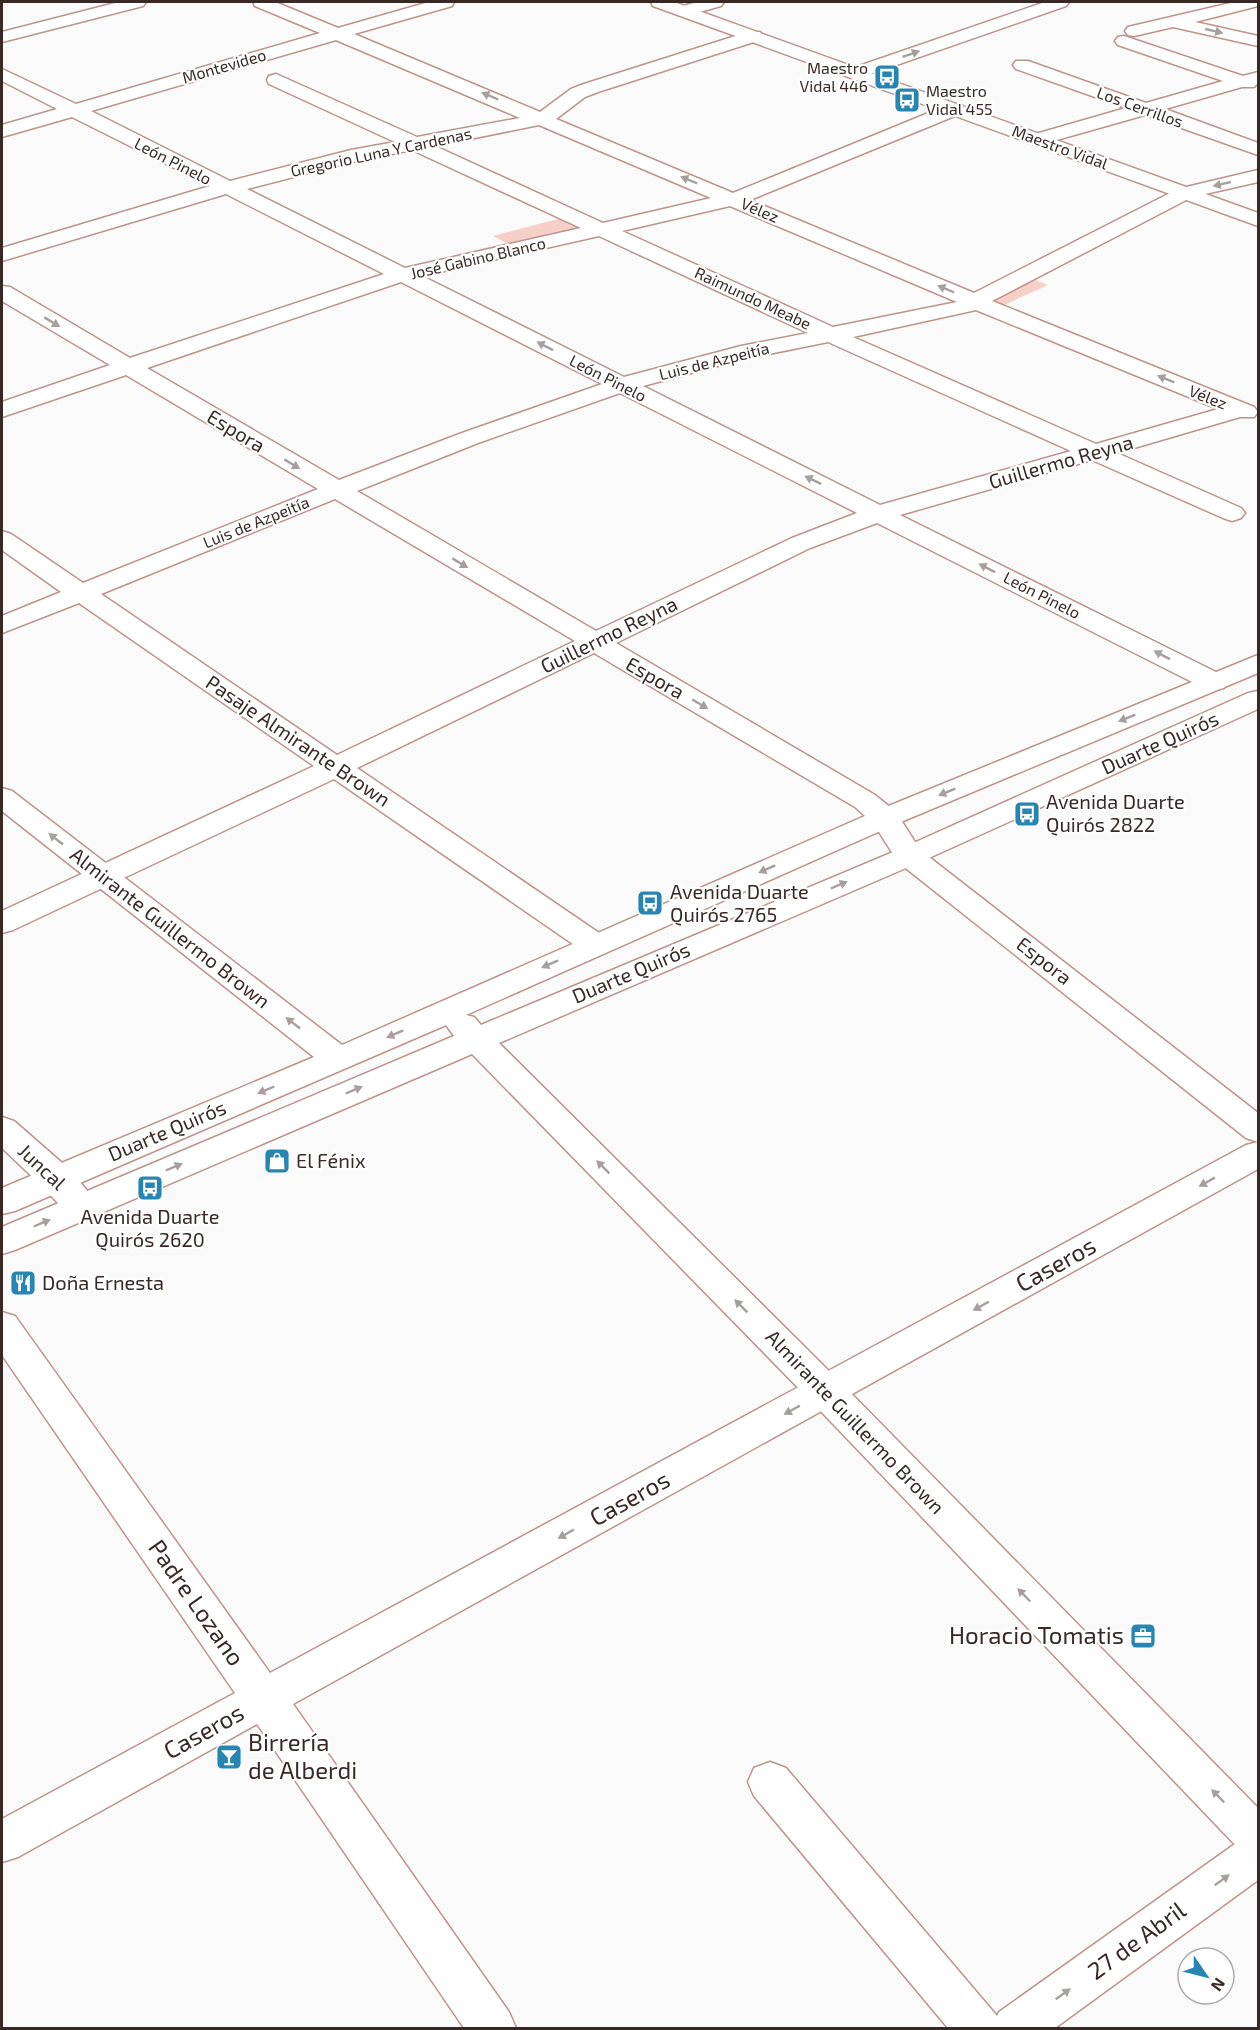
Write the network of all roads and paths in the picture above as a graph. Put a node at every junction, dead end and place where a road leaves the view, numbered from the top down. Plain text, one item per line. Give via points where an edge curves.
1 (137, 2) edge
2 (261, 2) edge
3 (446, 2) edge
4 (659, 2) edge
5 (715, 2) edge
6 (1060, 2) edge
7 (1255, 2) edge
8 (685, 11) junction
9 (1170, 21) junction
10 (340, 33) junction
11 (754, 36) junction
12 (2, 37) edge
13 (1258, 41) edge
14 (1022, 65) dead end
15 (856, 73) junction
16 (2, 74) edge
17 (276, 80) dead end
18 (1253, 82) edge
19 (955, 109) junction
20 (1147, 109) junction
21 (72, 110) junction
22 (543, 119) junction
23 (2, 131) edge
24 (1039, 139) junction
25 (413, 142) junction
26 (1258, 149) edge
27 (1258, 176) edge
28 (226, 188) junction
29 (1185, 193) junction
30 (735, 199) junction
31 (1258, 220) edge
32 (606, 230) junction
33 (2, 255) edge
34 (405, 274) junction
35 (2, 292) edge
36 (976, 302) junction
37 (829, 334) junction
38 (126, 366) junction
39 (621, 385) junction
40 (2, 411) edge
41 (1249, 414) edge
42 (1094, 451) junction
43 (336, 490) junction
44 (879, 513) junction
45 (1232, 513) dead end
46 (2, 539) edge
47 (81, 593) junction
48 (2, 625) edge
49 (595, 642) junction
50 (1258, 663) edge
51 (1214, 682) junction
52 (1256, 703) edge
53 (336, 767) junction
54 (2, 797) edge
55 (885, 818) junction
56 (909, 856) junction
57 (102, 876) junction
58 (2, 924) edge
59 (594, 944) junction
60 (448, 1010) junction
61 (476, 1039) junction
62 (339, 1059) junction
63 (2, 1129) edge
64 (1258, 1130) edge
65 (1258, 1154) edge
66 (57, 1178) junction
67 (2, 1202) edge
68 (82, 1206) junction
69 (2, 1241) edge
70 (2, 1326) edge
71 (826, 1392) junction
72 (264, 1699) junction
73 (770, 1782) dead end
74 (1258, 1838) edge
75 (2, 1842) edge
76 (1258, 1854) edge
77 (492, 2028) edge
78 (978, 2028) edge
79 (1016, 2028) edge

1 - 12 street
2 - 10 street, Vélez
3 - 10 street, Montevideo
4 - 8 street, Maestro Vidal
5 - 8 street
15 -> 6 street
7 - 9 street
8 - 11 street, Maestro Vidal
9 -> 13 street
9 - 18 street via 1129,36
10 - 21 street, Montevideo
22 -> 10 street, Vélez
11 - 15 street, Maestro Vidal
11 - 22 street, Gregorio Luna Y Cardenas via 578,93
14 - 20 street, Los Cerrillos
15 - 19 street, Maestro Vidal
16 - 21 street, León Pinelo
17 - 25 street, Raimundo Meabe
18 - 20 street
19 - 24 street, Maestro Vidal
19 - 30 street, José Gabino Blanco
20 - 24 street
20 - 26 street, Los Cerrillos
21 - 23 street, Montevideo
21 - 28 street, León Pinelo
22 - 25 street, Gregorio Luna Y Cardenas
30 -> 22 street, Vélez
24 - 29 street, Maestro Vidal
25 - 28 street, Gregorio Luna Y Cardenas
25 - 32 street, Raimundo Meabe
27 -> 29 street, Luis de Azpeitía
28 - 33 street, Gregorio Luna Y Cardenas
28 - 34 street, León Pinelo
29 - 31 street, Maestro Vidal
29 - 36 street, Luis de Azpeitía
30 - 32 street, José Gabino Blanco
36 -> 30 street, Vélez
32 - 34 street, José Gabino Blanco
32 - 37 street, Raimundo Meabe
34 - 38 street, José Gabino Blanco
39 -> 34 street, León Pinelo
35 -> 38 street, Espora
36 - 37 street, Luis de Azpeitía
41 -> 36 street, Vélez
37 - 39 street, Luis de Azpeitía
37 - 42 street, Raimundo Meabe
38 - 40 street, José Gabino Blanco
38 -> 43 street, Espora
39 - 43 street, Luis de Azpeitía
44 -> 39 street, León Pinelo
41 - 42 street, Guillermo Reyna
42 - 44 street, Guillermo Reyna
42 - 45 street, Raimundo Meabe
43 - 47 street, Luis de Azpeitía
43 -> 49 street, Espora
44 - 49 street, Guillermo Reyna via 759,562
51 -> 44 street, León Pinelo
46 - 47 street, Pasaje Almirante Brown
47 - 48 street, Luis de Azpeitía
47 - 53 street, Pasaje Almirante Brown
49 - 53 street, Guillermo Reyna
49 -> 55 street, Espora via 865,801
50 - 51 street, Duarte Quirós
51 -> 55 street, Duarte Quirós
52 - 56 street, Duarte Quirós
53 - 57 street, Guillermo Reyna
53 - 59 street, Pasaje Almirante Brown
57 -> 54 street, Almirante Guillermo Brown
55 - 56 street, Espora
55 -> 59 street, Duarte Quirós
61 -> 56 street, Duarte Quirós
56 - 64 street, Espora
57 - 58 street, Guillermo Reyna
62 -> 57 street, Almirante Guillermo Brown
59 -> 60 street, Duarte Quirós
60 - 61 street, Almirante Guillermo Brown
60 -> 62 street, Duarte Quirós
68 -> 61 street, Duarte Quirós
71 -> 61 street, Almirante Guillermo Brown
62 -> 66 street, Duarte Quirós
63 - 66 street, Juncal
65 -> 71 street, Caseros
66 - 67 street, Duarte Quirós
66 - 68 street, Juncal
69 -> 68 street, Duarte Quirós
70 - 72 street, Padre Lozano
71 -> 72 street, Caseros
74 -> 71 street, Almirante Guillermo Brown
72 - 75 street, Caseros
72 - 77 street, Padre Lozano
73 - 78 street
79 -> 76 street, 27 de Abril

